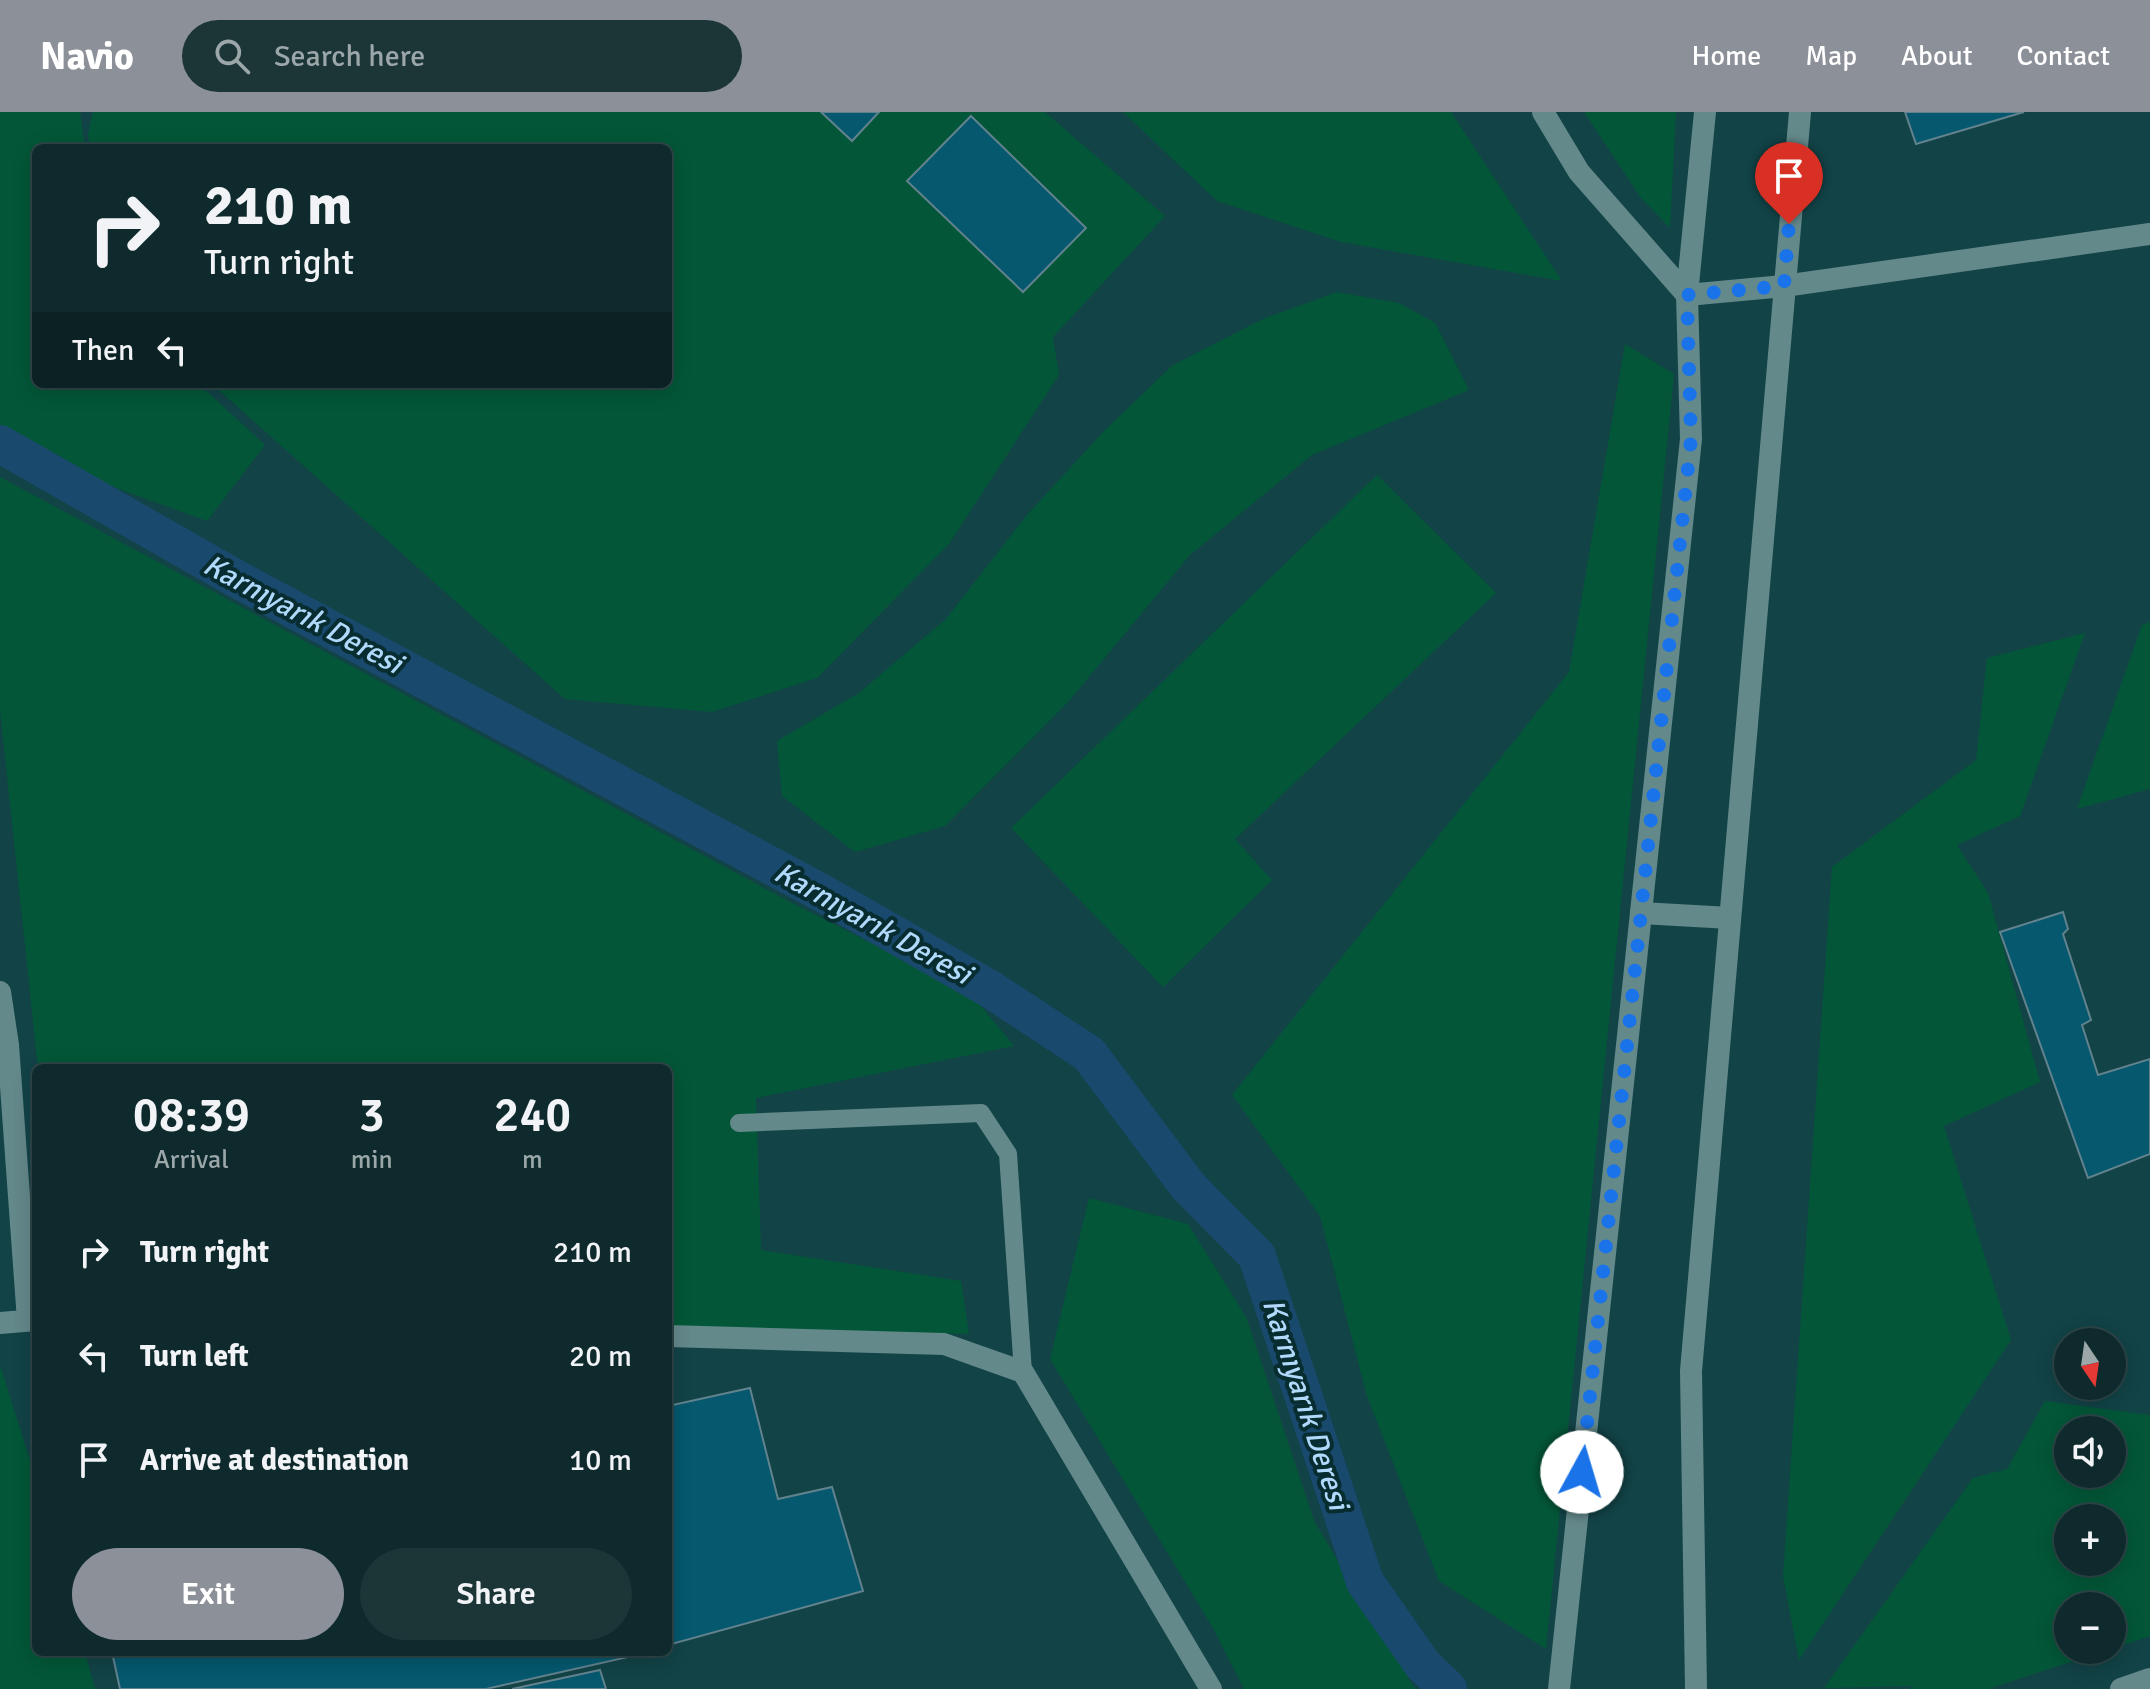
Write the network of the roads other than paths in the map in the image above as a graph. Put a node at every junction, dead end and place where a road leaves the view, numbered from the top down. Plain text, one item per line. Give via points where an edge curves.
1 (1543, 112) edge
2 (1705, 112) edge
3 (1800, 112) edge
4 (2150, 234) edge
5 (1784, 286) junction
6 (1687, 295) junction
7 (1641, 913) junction
8 (1730, 918) junction
9 (0, 992) edge
10 (4, 1046) edge
11 (739, 1123) dead end
12 (32, 1320) edge
13 (0, 1323) edge
14 (672, 1336) edge
15 (1023, 1372) junction
16 (2150, 1679) edge
17 (1211, 1689) edge
18 (1559, 1689) edge
19 (1696, 1689) edge
20 (2121, 1689) edge

1 - 6 street via 1579,172
2 - 6 street
3 - 5 street
4 - 5 street
5 - 6 street
5 - 8 street
6 - 7 street via 1691,439
7 - 8 street
7 - 18 street
8 - 19 street via 1691,1371
9 - 10 street
10 - 12 street
11 - 15 lane via 981,1113 1008,1154
12 - 13 street
14 - 15 street via 944,1344
15 - 17 street
16 - 20 street

